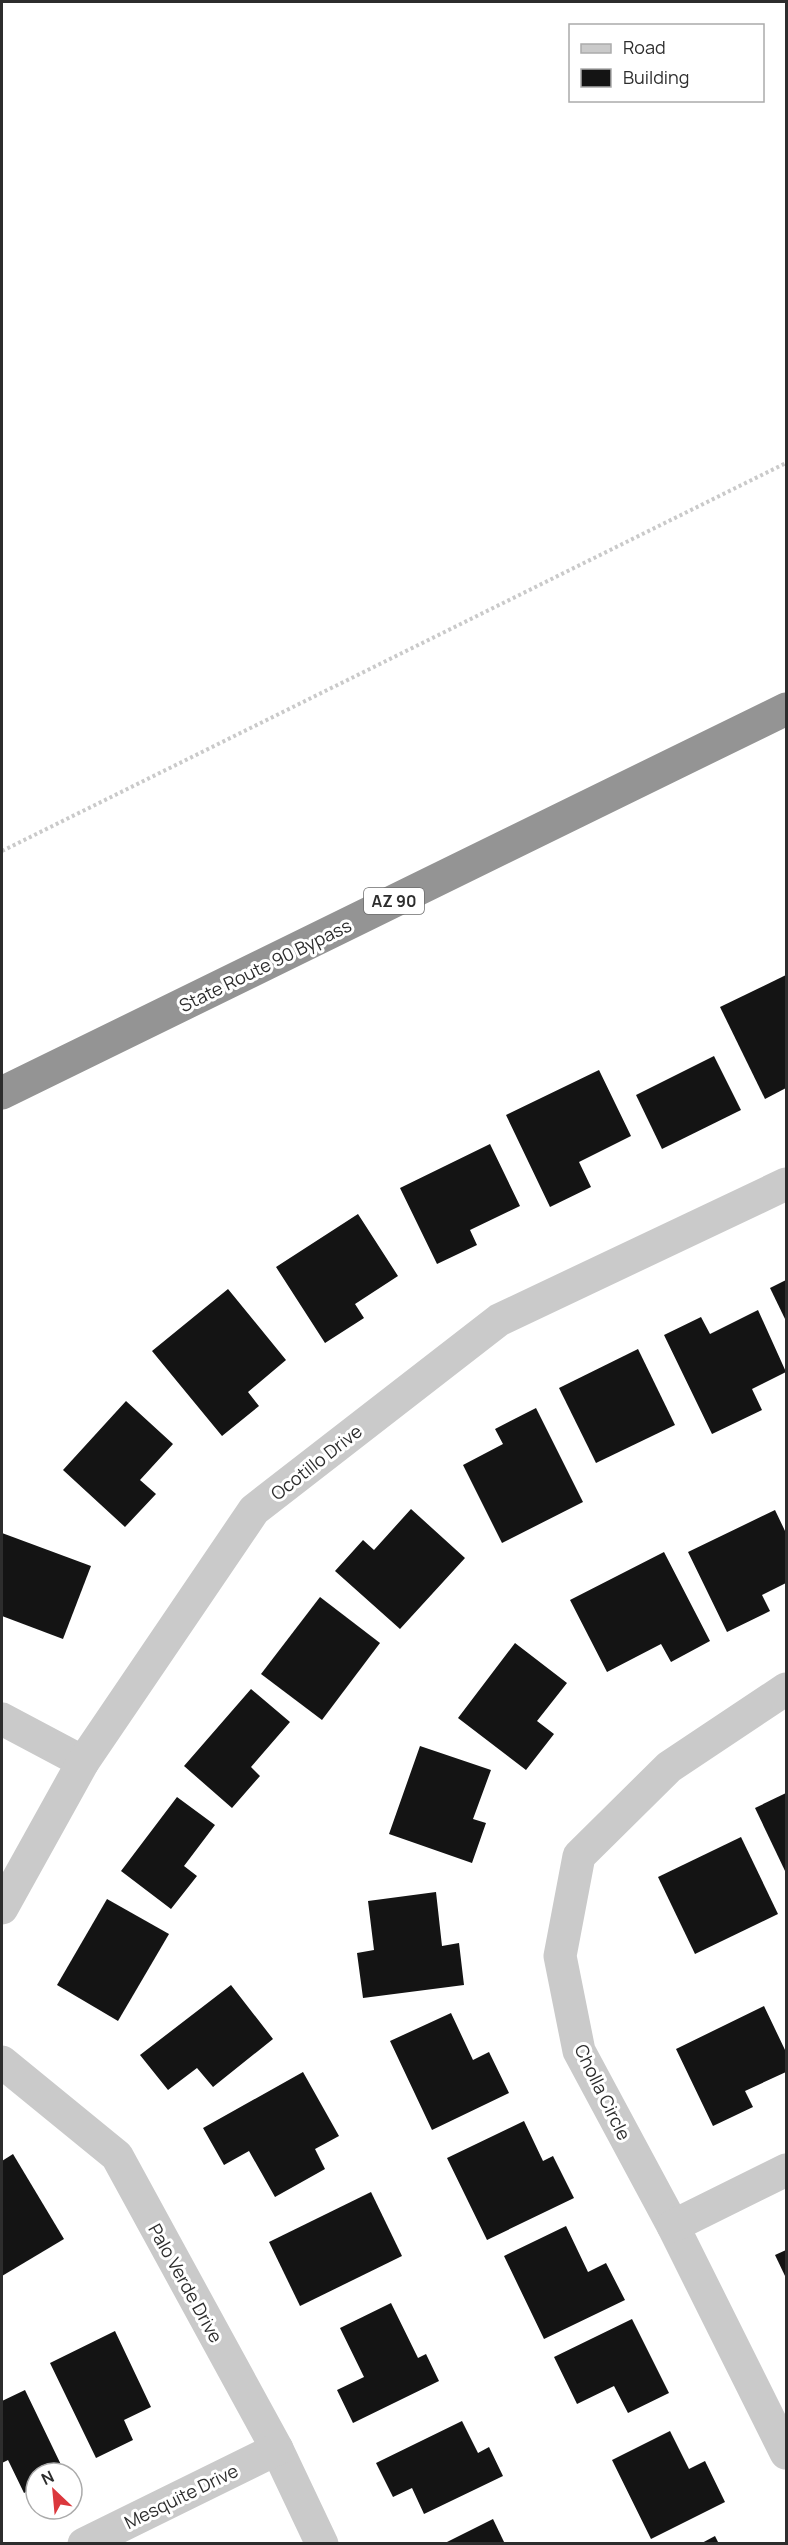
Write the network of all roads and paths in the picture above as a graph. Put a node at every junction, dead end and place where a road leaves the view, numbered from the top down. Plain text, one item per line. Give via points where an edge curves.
1 (786, 463) edge
2 (786, 709) edge
3 (2, 851) edge
4 (2, 1094) edge
5 (786, 1184) edge
6 (786, 1689) edge
7 (2, 1719) edge
8 (83, 1762) junction
9 (2, 1908) edge
10 (2, 2062) edge
11 (786, 2170) edge
12 (673, 2226) junction
13 (277, 2449) junction
14 (786, 2453) edge
15 (84, 2544) edge
16 (322, 2544) edge

1 - 3 path
2 - 4 highway, State Route 90 Bypass / AZ 90
5 - 8 street, Ocotillo Drive via 499,1320 254,1510
6 - 12 street, Cholla Circle via 669,1767 579,1856 561,1956 579,2051
7 - 8 street
8 - 9 street, Ocotillo Drive
10 - 13 street, Palo Verde Drive via 117,2156
11 - 12 street
12 - 14 street, Cholla Circle
13 - 15 street, Mesquite Drive
13 - 16 street, Palo Verde Drive

